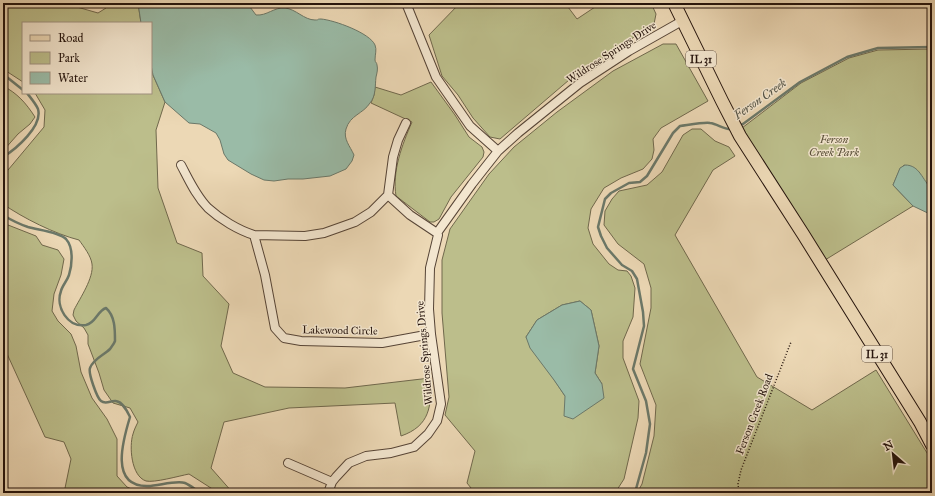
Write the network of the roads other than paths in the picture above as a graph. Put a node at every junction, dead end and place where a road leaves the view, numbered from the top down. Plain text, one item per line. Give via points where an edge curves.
1 (406, 3) edge
2 (674, 3) edge
3 (682, 21) junction
4 (406, 123) dead end
5 (498, 151) junction
6 (181, 165) dead end
7 (388, 195) junction
8 (437, 233) junction
9 (254, 235) junction
10 (431, 334) junction
11 (932, 445) edge
12 (288, 463) dead end
13 (332, 482) junction
14 (328, 493) edge

1 - 5 street via 436,77 470,126
2 - 3 main road, IL 31
3 - 5 street, Wildrose Springs Drive via 580,83
3 - 11 main road, IL 31 via 740,136 804,234
4 - 7 street via 393,157
5 - 8 street, Wildrose Springs Drive
6 - 9 street via 208,208 238,229
7 - 8 street via 410,215
7 - 9 street via 371,212 355,222 324,233 306,236
8 - 10 street, Wildrose Springs Drive via 430,268
9 - 10 street, Lakewood Circle via 276,328 284,338 301,341 382,343
10 - 13 street, Wildrose Springs Drive via 441,404 437,421 414,447 366,456 349,462
12 - 13 street
13 - 14 street, Wildrose Springs Drive

